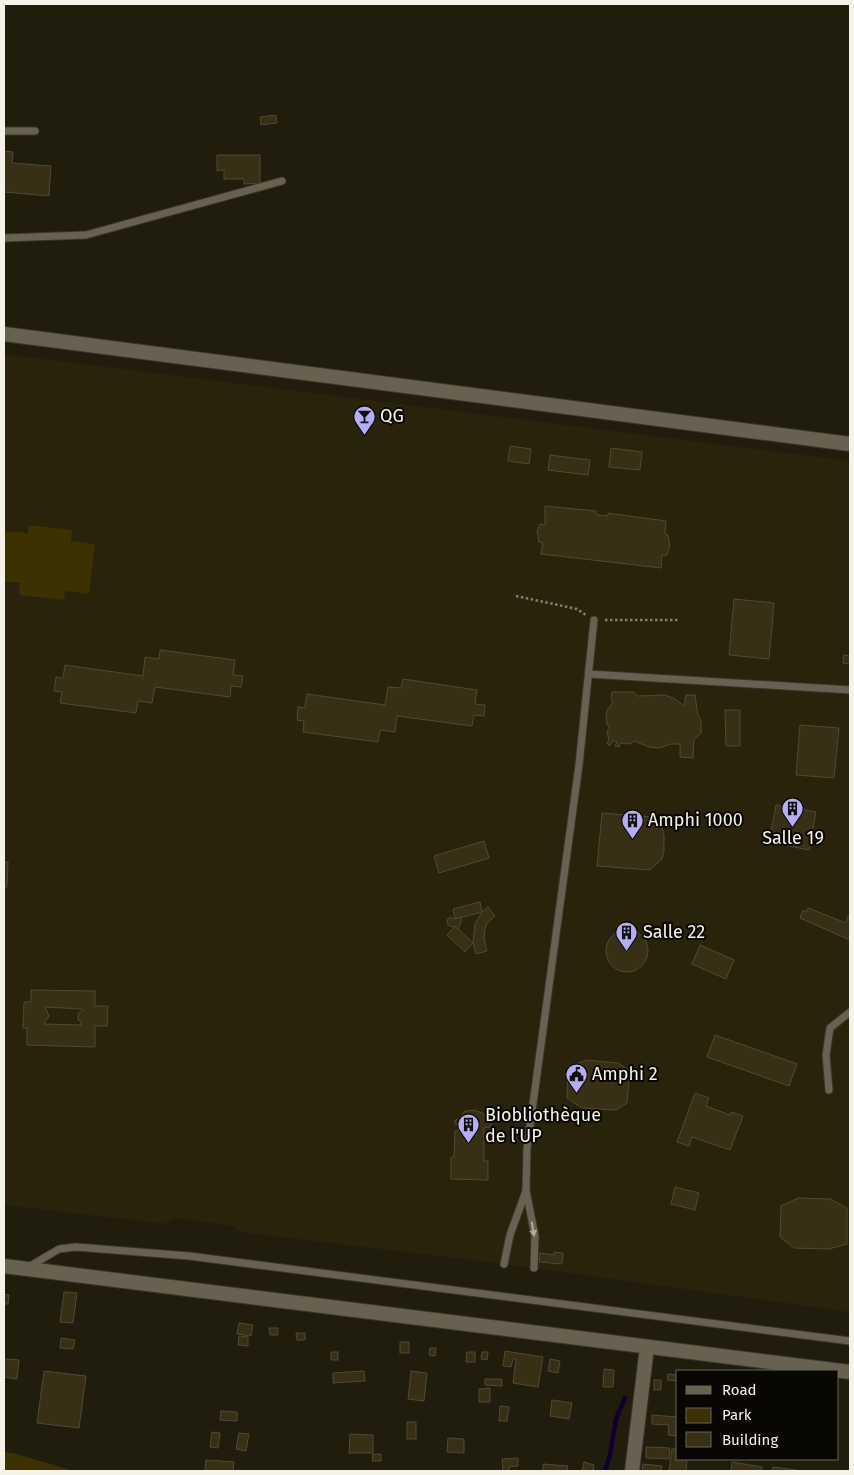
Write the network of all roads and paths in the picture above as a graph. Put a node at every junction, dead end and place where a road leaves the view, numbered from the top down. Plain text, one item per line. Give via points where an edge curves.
1 (4, 131) edge
2 (35, 131) dead end
3 (282, 181) dead end
4 (4, 238) edge
5 (4, 334) edge
6 (850, 444) edge
7 (594, 620) dead end
8 (589, 674) junction
9 (850, 690) edge
10 (850, 1012) edge
11 (828, 1090) dead end
12 (526, 1190) junction
13 (504, 1264) dead end
14 (4, 1266) edge
15 (26, 1268) junction
16 (534, 1268) dead end
17 (850, 1341) edge
18 (647, 1347) junction
19 (834, 1370) edge
20 (632, 1471) edge

1 - 2 lane
3 - 4 lane via 86,235
5 - 6 street
7 - 8 lane
8 - 9 lane
8 - 12 lane via 556,946 527,1148
10 - 11 lane via 830,1028 826,1055
12 - 13 lane via 510,1235
12 -> 16 lane via 535,1236
14 - 15 street
15 - 17 lane via 59,1249 76,1247 189,1256
15 - 18 street
18 - 19 street
18 - 20 street

